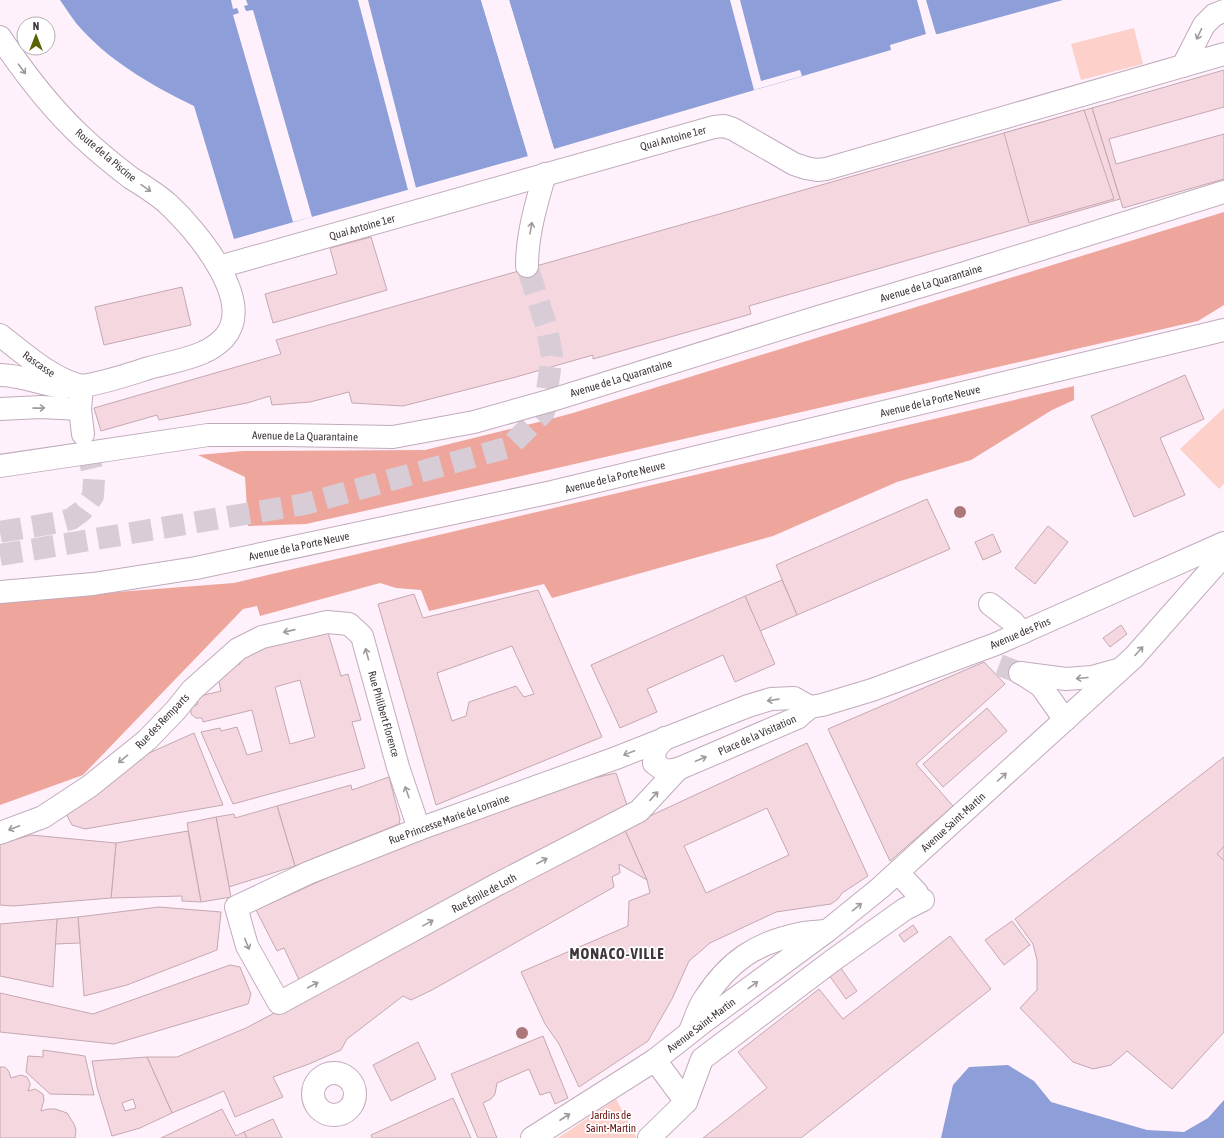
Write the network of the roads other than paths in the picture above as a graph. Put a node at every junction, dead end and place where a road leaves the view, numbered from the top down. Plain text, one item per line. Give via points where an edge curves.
1 (1224, 11) edge
2 (0, 37) edge
3 (1224, 54) edge
4 (1183, 66) junction
5 (545, 174) junction
6 (1224, 192) edge
7 (527, 266) tunnel mouth
8 (219, 267) junction
9 (1224, 330) edge
10 (8, 341) edge
11 (3, 375) edge
12 (82, 386) junction
13 (80, 409) junction
14 (0, 410) edge
15 (83, 434) tunnel mouth
16 (0, 466) edge
17 (1224, 542) edge
18 (1224, 555) edge
19 (0, 592) edge
20 (990, 604) dead end
21 (327, 622) joint
22 (1022, 633) junction
23 (1120, 669) junction
24 (810, 707) junction
25 (1064, 720) junction
26 (665, 738) junction
27 (678, 769) junction
28 (419, 829) junction
29 (0, 833) edge
30 (904, 879) dead end
31 (236, 907) joint
32 (821, 935) junction
33 (832, 961) junction
34 (690, 1032) junction
35 (655, 1060) junction
36 (686, 1102) junction
37 (532, 1138) edge
38 (649, 1138) edge

1 -> 4 street via 1214,15 1204,25
2 -> 8 street, Route de la Piscine via 30,79 82,137 120,170 167,203 196,235
3 - 4 street
4 - 5 street, Quai Antoine 1er via 826,169 817,170 794,164 724,126 701,130
7 -> 5 street via 535,207
5 - 8 street, Quai Antoine 1er
6 - 16 street, Avenue de La Quarantaine via 474,422 393,437 208,435
8 - 12 street via 230,291 234,312 229,330 220,342 194,356
9 - 19 street, Avenue de la Porte Neuve via 552,492 196,568 93,584
10 - 11 street via 18,355 12,370
10 - 12 street, Rascasse via 64,380
11 - 12 street via 56,387
12 - 13 street
14 -> 13 street via 41,407
13 - 15 street
17 - 22 street, Avenue des Pins
23 -> 18 street, Avenue Saint-Martin via 1134,657
20 - 22 street via 1013,622
28 -> 21 street, Rue Philibert Florence via 398,767 362,636 349,624
21 -> 29 street, Rue des Remparts via 262,637 238,649 192,690 147,740 90,786 43,817
22 - 24 street, Avenue des Pins via 872,690
23 - 25 street, Avenue Saint-Martin
23 -> 25 street via 1092,677 1066,679 1020,673 1041,686
24 -> 26 street, Place de la Visitation via 794,698 771,699
27 -> 24 street, Place de la Visitation via 797,718
32 -> 25 street, Avenue Saint-Martin via 880,888
26 - 27 street, Place de la Visitation via 655,749 654,763 665,771
26 -> 28 street, Rue Princesse Marie de Lorraine
31 -> 27 street, Rue Émile de Loth via 247,946 279,1003 496,885 640,811
28 - 31 street, Rue Princesse Marie de Lorraine via 308,873
30 - 33 street via 921,900
32 - 33 street
34 -> 32 street, Avenue Saint-Martin
32 - 34 street via 800,933 769,942 744,955 724,973 704,999
33 - 36 street via 702,1059
34 - 35 street, Avenue Saint-Martin
35 - 36 street, Avenue Saint-Martin
37 -> 35 street, Avenue Saint-Martin
36 - 38 street

